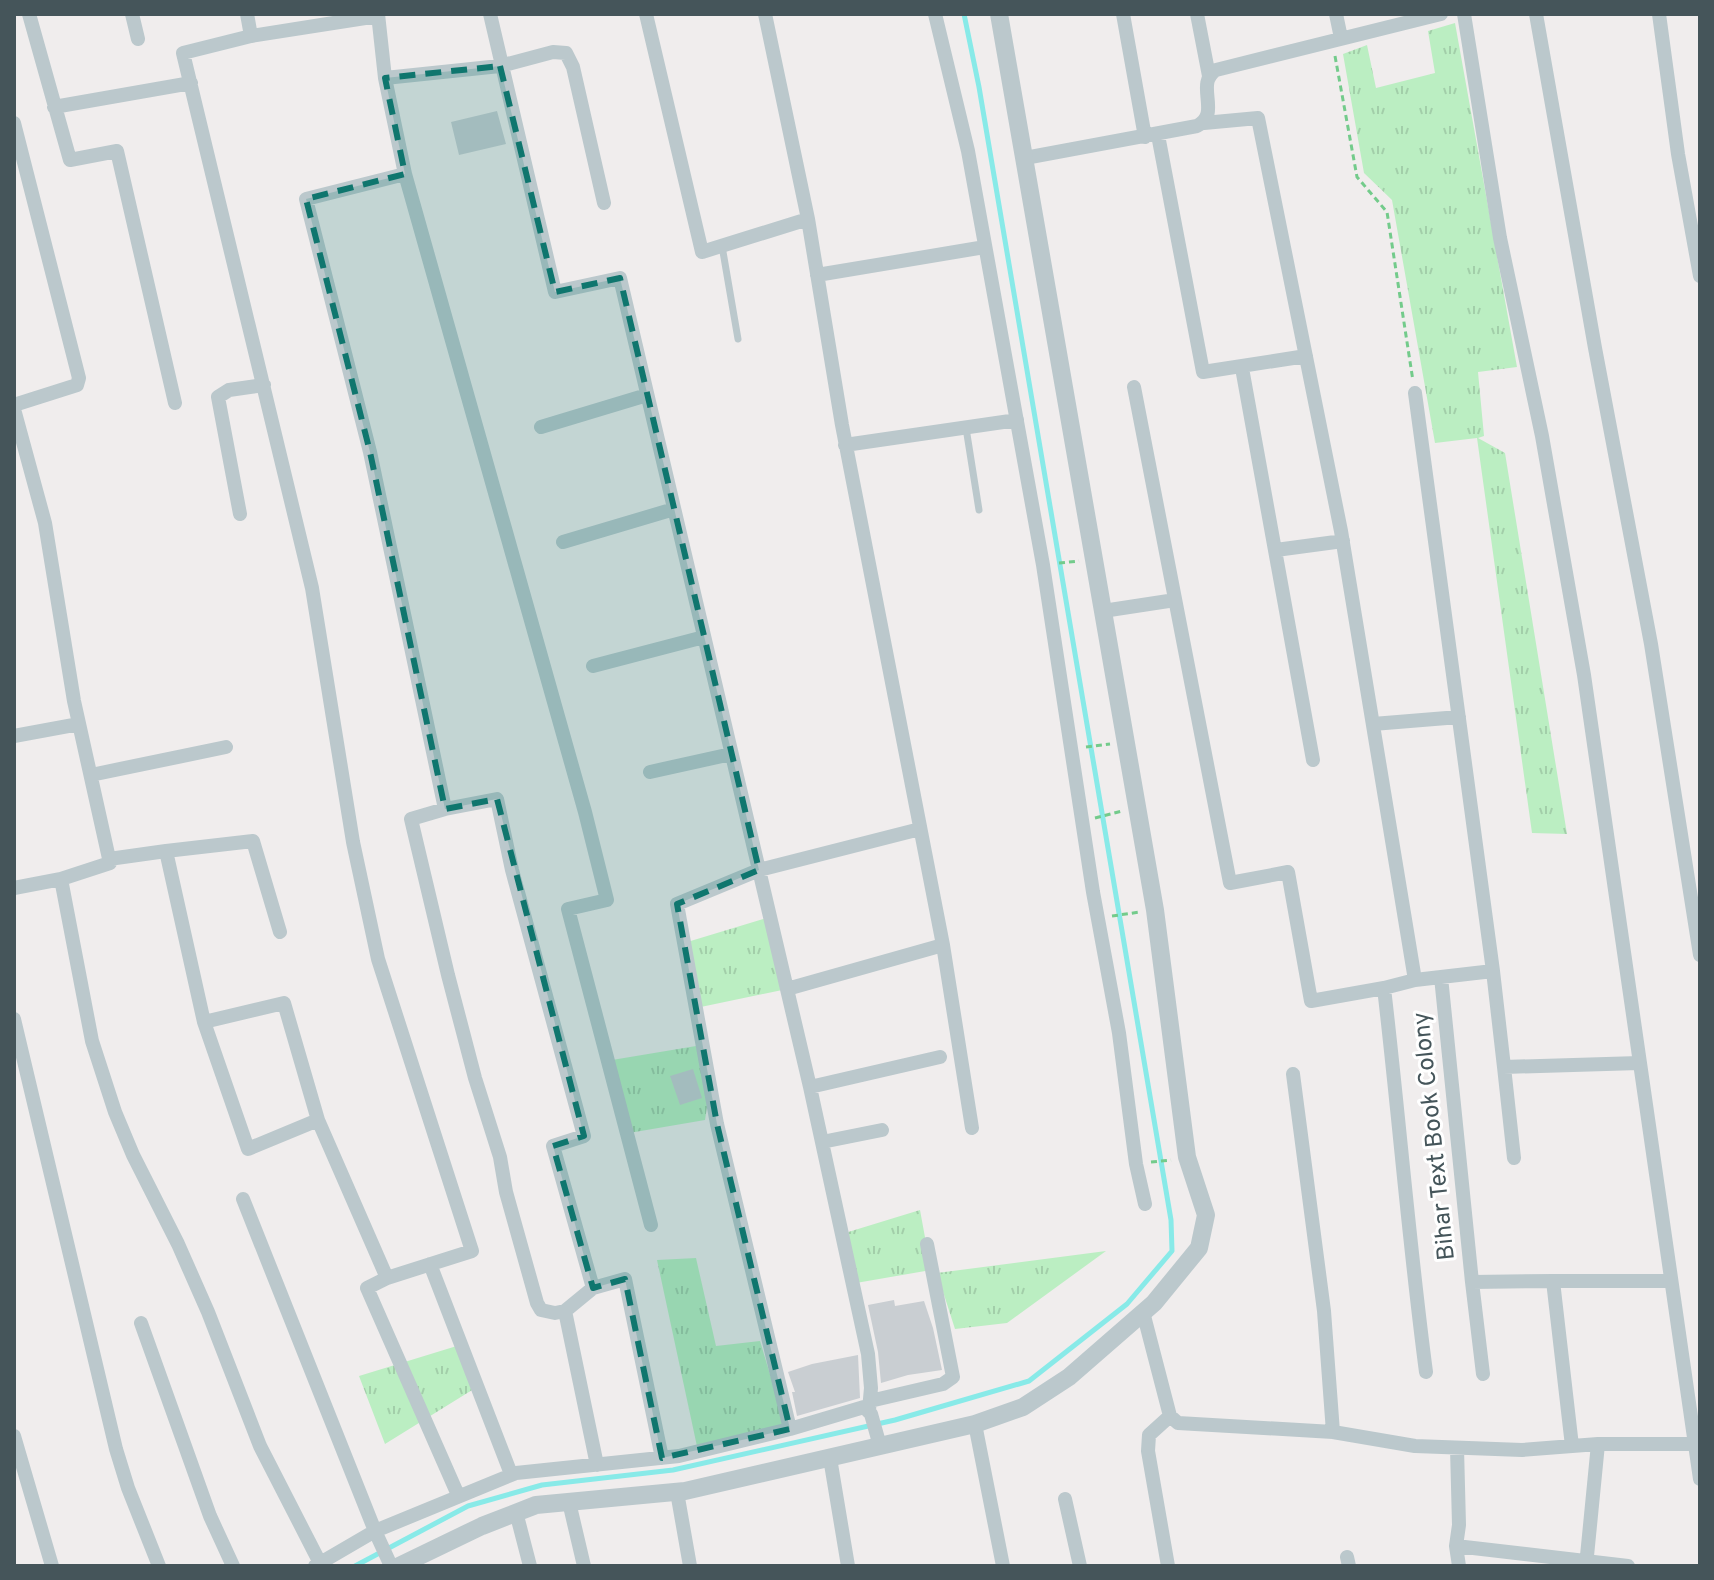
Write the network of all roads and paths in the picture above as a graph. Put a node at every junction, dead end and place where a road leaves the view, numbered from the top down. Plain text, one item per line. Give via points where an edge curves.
1 (29, 14) edge
2 (132, 14) edge
3 (247, 14) edge
4 (490, 14) edge
5 (646, 14) edge
6 (765, 14) edge
7 (935, 14) edge
8 (999, 14) edge
9 (1123, 14) edge
10 (1197, 14) edge
11 (1336, 14) edge
12 (1464, 14) edge
13 (1536, 14) edge
14 (1659, 14) edge
15 (378, 15) edge
16 (1434, 15) edge
17 (251, 36) junction
18 (138, 39) dead end
19 (1336, 39) junction
20 (500, 66) junction
21 (1209, 76) junction
22 (385, 78) junction
23 (191, 83) junction
24 (54, 107) junction
25 (14, 123) edge
26 (1204, 123) junction
27 (1152, 136) junction
28 (1025, 158) junction
29 (405, 174) junction
30 (604, 203) dead end
31 (808, 219) junction
32 (722, 246) junction
33 (985, 247) junction
34 (817, 275) junction
35 (1700, 276) edge
36 (738, 339) dead end
37 (1306, 356) junction
38 (1242, 368) junction
39 (264, 385) junction
40 (1134, 387) dead end
41 (1415, 393) joint
42 (647, 395) junction
43 (175, 403) dead end
44 (14, 407) edge
45 (1017, 420) junction
46 (541, 427) dead end
47 (966, 428) junction
48 (845, 445) junction
49 (674, 509) junction
50 (979, 510) dead end
51 (240, 514) dead end
52 (1343, 541) junction
53 (563, 542) dead end
54 (1276, 550) junction
55 (1076, 561) dead end
56 (1056, 563) dead end
57 (1175, 600) junction
58 (1103, 611) junction
59 (704, 637) junction
60 (593, 666) dead end
61 (1459, 717) junction
62 (79, 724) junction
63 (1373, 724) junction
64 (14, 736) edge
65 (1105, 745) dead end
66 (226, 747) dead end
67 (1084, 748) dead end
68 (731, 754) junction
69 (1313, 760) dead end
70 (650, 772) dead end
71 (91, 775) junction
72 (445, 809) junction
73 (1114, 813) dead end
74 (1098, 817) dead end
75 (920, 829) junction
76 (166, 851) junction
77 (109, 859) junction
78 (759, 870) junction
79 (61, 879) junction
80 (14, 888) edge
81 (1136, 912) dead end
82 (1116, 916) dead end
83 (280, 932) dead end
84 (943, 945) junction
85 (1700, 955) edge
86 (1493, 971) junction
87 (1441, 977) junction
88 (1415, 980) junction
89 (1384, 988) junction
90 (787, 989) junction
91 (14, 1019) edge
92 (204, 1022) junction
93 (940, 1057) dead end
94 (1639, 1063) junction
95 (1504, 1067) junction
96 (1293, 1074) dead end
97 (810, 1087) junction
98 (318, 1120) junction
99 (972, 1128) dead end
100 (882, 1130) dead end
101 (822, 1142) junction
102 (1514, 1158) dead end
103 (1172, 1159) dead end
104 (1149, 1163) dead end
105 (243, 1199) dead end
106 (1145, 1204) dead end
107 (651, 1225) dead end
108 (927, 1244) dead end
109 (430, 1264) junction
110 (387, 1278) junction
111 (1553, 1281) junction
112 (1671, 1281) junction
113 (1472, 1282) junction
114 (593, 1288) junction
115 (565, 1311) junction
116 (1143, 1312) junction
117 (141, 1323) dead end
118 (1426, 1372) dead end
119 (1483, 1374) dead end
120 (870, 1408) junction
121 (1170, 1416) junction
122 (975, 1424) junction
123 (790, 1429) junction
124 (1333, 1432) junction
125 (14, 1436) edge
126 (878, 1438) junction
127 (1598, 1444) junction
128 (1695, 1444) junction
129 (1572, 1446) junction
130 (1457, 1448) junction
131 (662, 1458) junction
132 (830, 1458) junction
133 (597, 1465) junction
134 (511, 1474) junction
135 (1700, 1479) edge
136 (677, 1492) junction
137 (458, 1495) junction
138 (1065, 1499) dead end
139 (569, 1502) junction
140 (516, 1512) junction
141 (376, 1535) junction
142 (1456, 1546) junction
143 (393, 1564) edge
144 (1586, 1564) edge
145 (318, 1565) edge
146 (52, 1566) edge
147 (159, 1566) edge
148 (233, 1566) edge
149 (530, 1566) edge
150 (584, 1566) edge
151 (690, 1566) edge
152 (848, 1566) edge
153 (1003, 1566) edge
154 (1080, 1566) edge
155 (1168, 1566) edge
156 (1459, 1566) edge
157 (1628, 1566) edge

1 - 24 street
2 - 18 street
3 - 17 street
4 - 20 street
5 - 32 street via 702,252
6 - 31 street
7 - 33 street
8 - 28 street
9 - 27 street
10 - 21 street
11 - 19 street
12 - 94 street via 1500,238 1584,675
13 - 85 street via 1651,644
14 - 35 street
15 - 17 street
15 - 22 street
16 - 19 street
17 - 23 street via 183,53
19 - 21 street
19 - 41 path via 1357,177 1387,212
20 - 22 street
20 - 30 street via 566,53
20 - 42 street via 555,292 620,278
21 - 26 street
22 - 29 street
23 - 24 street
23 - 39 street
24 - 43 street via 70,160 117,151
25 - 44 street via 79,378 77,385
26 - 27 street
26 - 37 street via 1258,118
27 - 28 street
27 - 38 street via 1203,372
28 - 58 street
29 - 72 street via 306,199 370,452
29 - 107 street via 607,900 568,909
31 - 32 street
31 - 34 street
32 - 36 lane
33 - 34 street
33 - 45 street
34 - 48 street
37 - 38 street
37 - 52 street
38 - 54 street
39 - 51 street via 218,397
39 - 109 street via 312,588 353,842 378,959 472,1251
40 - 57 street
41 - 61 street
42 - 46 street
42 - 49 street
44 - 62 street via 45,523
45 - 47 street
45 - 106 street
47 - 48 street
47 - 50 lane
48 - 75 street
49 - 53 street
49 - 59 street
52 - 54 street
52 - 63 street
54 - 69 street
55 - 56 path
57 - 58 street
57 - 89 street via 1230,883 1288,872 1311,1001
58 - 116 street via 1155,910 1187,1157 1206,1215 1199,1248
59 - 60 street
59 - 68 street
61 - 63 street
61 - 86 street
62 - 64 street
62 - 71 street
63 - 88 street
65 - 67 path
66 - 71 street
68 - 70 street
68 - 78 street
71 - 77 street
72 - 114 street via 497,799 584,1136 553,1146
72 - 115 street via 411,819 448,975 538,1305 548,1312
73 - 74 path
75 - 78 street
75 - 84 street
76 - 77 street
76 - 83 street via 253,841
76 - 92 street
77 - 79 street via 110,863
78 - 90 street
78 - 123 street via 677,904 717,1124
79 - 80 street
79 - 145 street via 92,1041 115,1112 208,1312 260,1446
81 - 82 path
84 - 90 street
84 - 99 street
86 - 87 street
86 - 95 street
87 - 88 street
87 - 113 street, Bihar Text Book Colony
88 - 89 street
89 - 118 street
90 - 97 street
91 - 147 street via 116,1449
92 - 98 street via 284,1003
92 - 98 street via 248,1149
93 - 97 street
94 - 95 street
94 - 112 street
95 - 102 street
96 - 124 street via 1324,1311
97 - 101 street
98 - 110 street
100 - 101 street
101 - 120 street via 868,1354
103 - 104 path
105 - 141 street
108 - 120 street via 953,1377
109 - 110 street
109 - 134 street
110 - 137 street via 367,1288
111 - 112 street, Bihar Text Book Colony
111 - 113 street, Bihar Text Book Colony
111 - 129 street
112 - 128 street
113 - 119 street
114 - 115 street
114 - 131 street via 625,1279
115 - 133 street
116 - 121 street
116 - 122 street via 1069,1377 1023,1407
117 - 148 street
120 - 123 street
120 - 126 street
121 - 124 street via 1178,1423
121 - 155 street via 1149,1435 1148,1451
122 - 126 street
122 - 153 street
123 - 131 street
124 - 130 street
125 - 146 street
126 - 132 street
127 - 128 street
127 - 129 street
127 - 144 street
128 - 135 street
129 - 130 street
130 - 142 street
131 - 133 street
132 - 136 street
132 - 152 street
133 - 134 street
134 - 137 street
136 - 139 street
136 - 151 street
137 - 141 street
138 - 154 street
139 - 140 street
139 - 150 street
140 - 143 street
140 - 149 street
141 - 143 street
141 - 145 street
142 - 144 street
142 - 156 street
144 - 157 street

